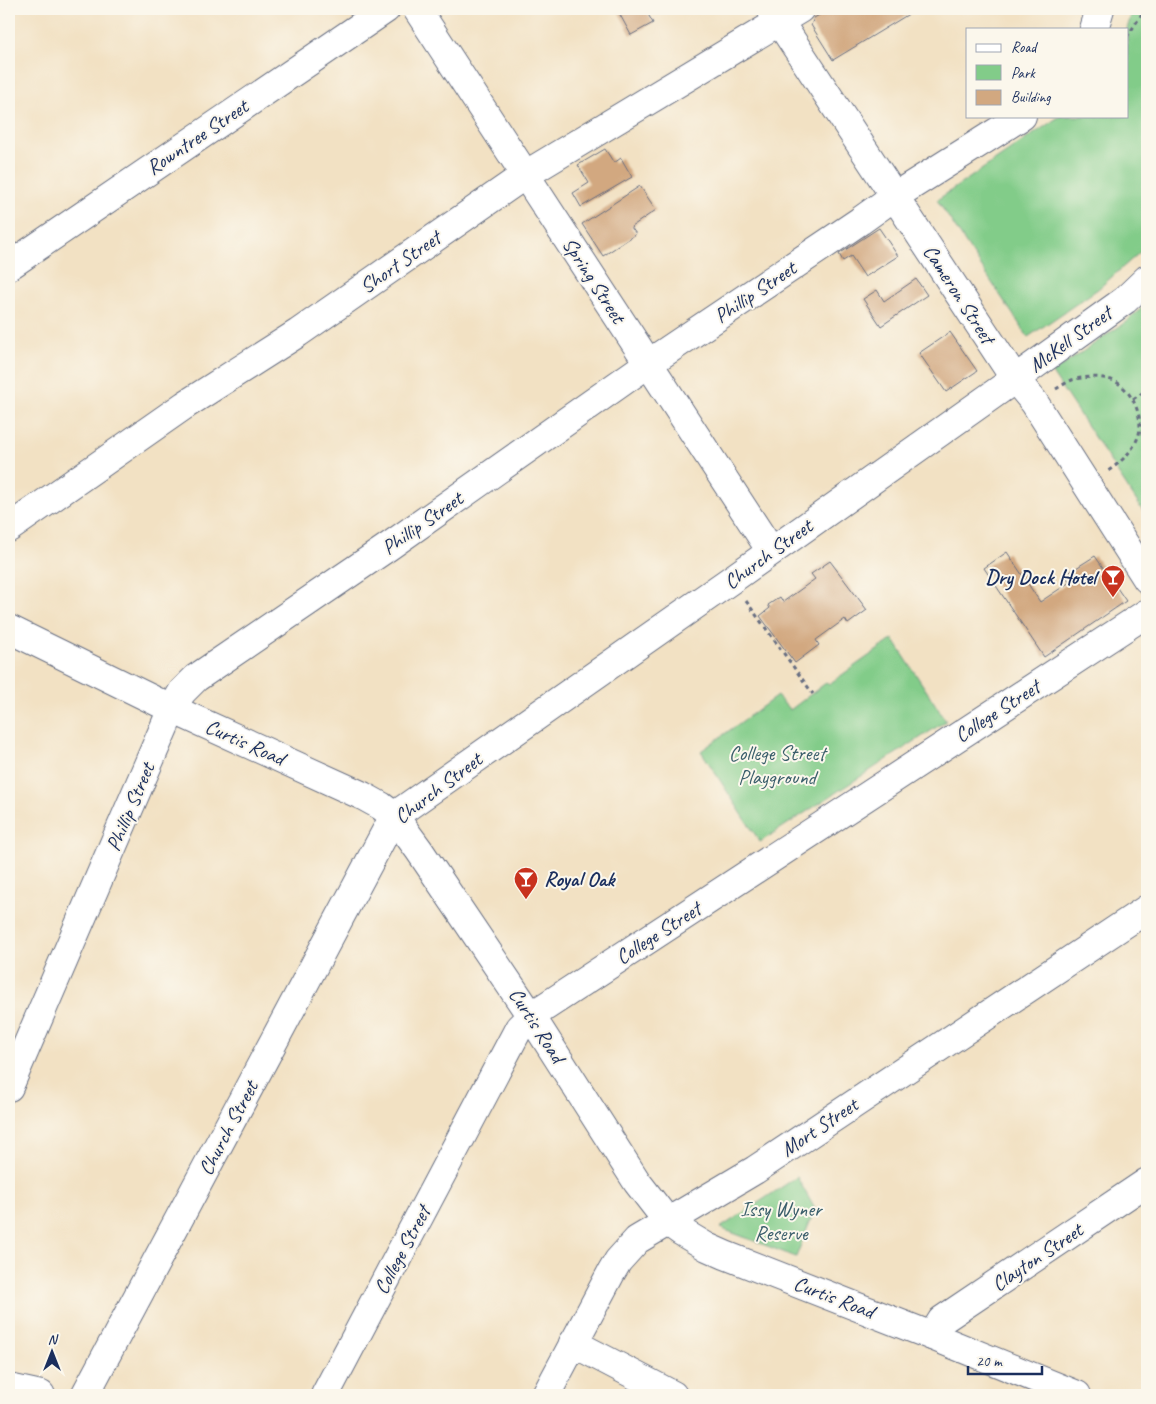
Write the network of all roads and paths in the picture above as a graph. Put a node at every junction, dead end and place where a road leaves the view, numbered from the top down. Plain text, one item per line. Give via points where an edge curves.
1 (386, 9) edge
2 (416, 9) edge
3 (1100, 9) edge
4 (1145, 9) edge
5 (784, 13) edge
6 (1094, 28) edge
7 (1128, 35) edge
8 (1019, 118) edge
9 (525, 175) junction
10 (895, 196) junction
11 (9, 266) edge
12 (1147, 279) edge
13 (649, 363) junction
14 (1015, 379) junction
15 (1147, 390) edge
16 (1133, 399) junction
17 (1034, 402) junction
18 (1086, 483) junction
19 (9, 528) edge
20 (771, 551) junction
21 (1147, 579) edge
22 (731, 580) junction
23 (1147, 613) edge
24 (9, 629) edge
25 (813, 694) dead end
26 (172, 709) junction
27 (394, 816) junction
28 (1147, 909) edge
29 (531, 1016) junction
30 (9, 1087) edge
31 (1147, 1182) edge
32 (668, 1222) junction
33 (932, 1336) junction
34 (573, 1343) junction
35 (9, 1388) edge
36 (1061, 1393) edge
37 (41, 1395) edge
38 (86, 1395) edge
39 (325, 1395) edge
40 (546, 1395) edge
41 (673, 1395) edge

1 - 11 street, Rowntree Street
2 - 9 street, Spring Street
3 - 6 street
4 - 7 path
5 - 9 street, Short Street
5 - 10 street, Cameron Street
8 - 10 street, Phillip Street
9 - 13 street, Spring Street
9 - 19 street, Short Street
10 - 13 street, Phillip Street
10 - 14 street, Cameron Street
12 - 14 street, McKell Street via 1124,300
13 - 20 street, Spring Street
13 - 26 street, Phillip Street via 196,678
14 - 17 street, Cameron Street
14 - 20 street, Church Street
15 - 16 path
16 - 17 path via 1116,382 1096,377 1072,380
16 - 18 path via 1139,416 1139,436 1130,452 1110,470
17 - 18 street, Cameron Street
18 - 21 street, Cameron Street
20 - 22 street, Church Street
22 - 25 path
22 - 27 street, Church Street
23 - 29 street, College Street
24 - 26 street, Curtis Road
26 - 27 street, Curtis Road via 363,796
26 - 30 street, Phillip Street
27 - 29 street, Curtis Road
27 - 38 street, Church Street
28 - 32 street, Mort Street via 755,1170
29 - 32 street, Curtis Road via 638,1182
29 - 39 street, College Street via 519,1028
31 - 33 street, Clayton Street via 942,1320
32 - 33 street, Curtis Road via 706,1247
32 - 34 street, Mort Street via 637,1240 618,1261
33 - 36 street, Curtis Road
34 - 40 street, Mort Street
34 - 41 street
35 - 37 street

